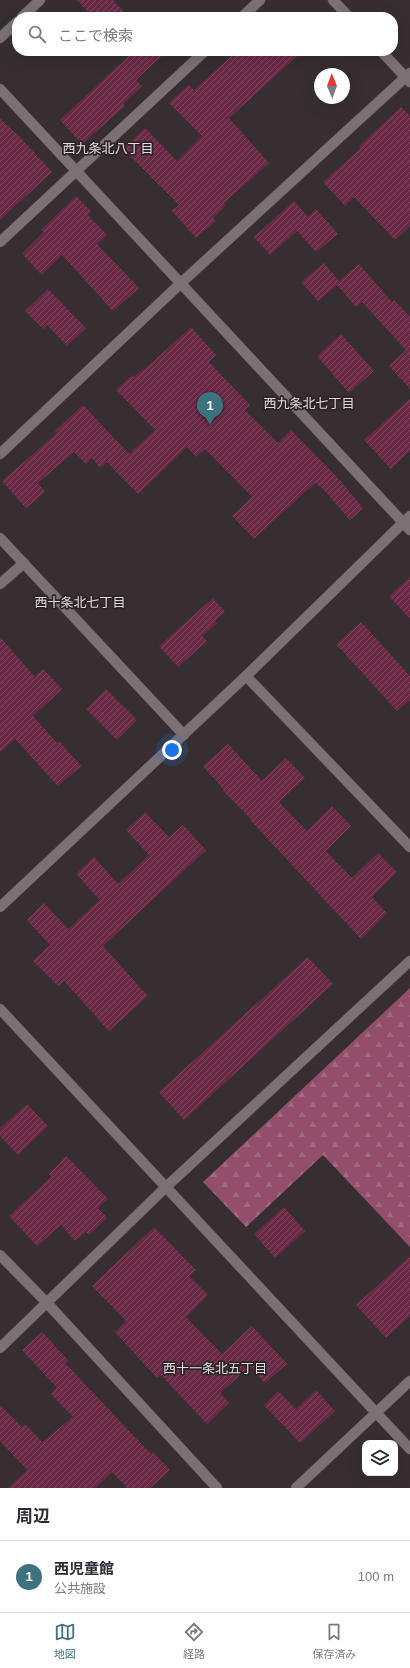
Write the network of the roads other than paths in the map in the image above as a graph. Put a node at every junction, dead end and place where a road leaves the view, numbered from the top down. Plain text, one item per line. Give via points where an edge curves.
1 (40, 0) edge
2 (260, 0) edge
3 (333, 0) edge
4 (27, 12) edge
5 (247, 12) edge
6 (344, 12) edge
7 (12, 27) edge
8 (0, 38) edge
9 (200, 56) edge
10 (386, 56) edge
11 (408, 78) edge
12 (0, 89) edge
13 (76, 171) junction
14 (0, 242) edge
15 (182, 283) junction
16 (0, 454) edge
17 (408, 523) edge
18 (0, 538) edge
19 (24, 563) junction
20 (0, 584) edge
21 (246, 676) junction
22 (184, 735) junction
23 (410, 847) edge
24 (0, 907) edge
25 (410, 961) edge
26 (0, 1009) edge
27 (166, 1187) junction
28 (0, 1255) edge
29 (47, 1303) junction
30 (0, 1348) edge
31 (410, 1381) edge
32 (377, 1413) junction
33 (410, 1449) edge
34 (217, 1488) edge
35 (296, 1488) edge

1 - 4 street
2 - 5 street
3 - 6 street
7 - 8 street
9 - 13 street
10 - 11 street
11 - 15 street
12 - 13 street
13 - 14 street
13 - 15 street
15 - 16 street
15 - 17 street
17 - 21 street
18 - 19 street
19 - 20 street
19 - 22 street
21 - 22 street
21 - 23 street
22 - 24 street
25 - 27 street
26 - 27 street
27 - 29 street
27 - 32 street
28 - 29 street
29 - 30 street
29 - 34 street
31 - 32 street
32 - 33 street
32 - 35 street

